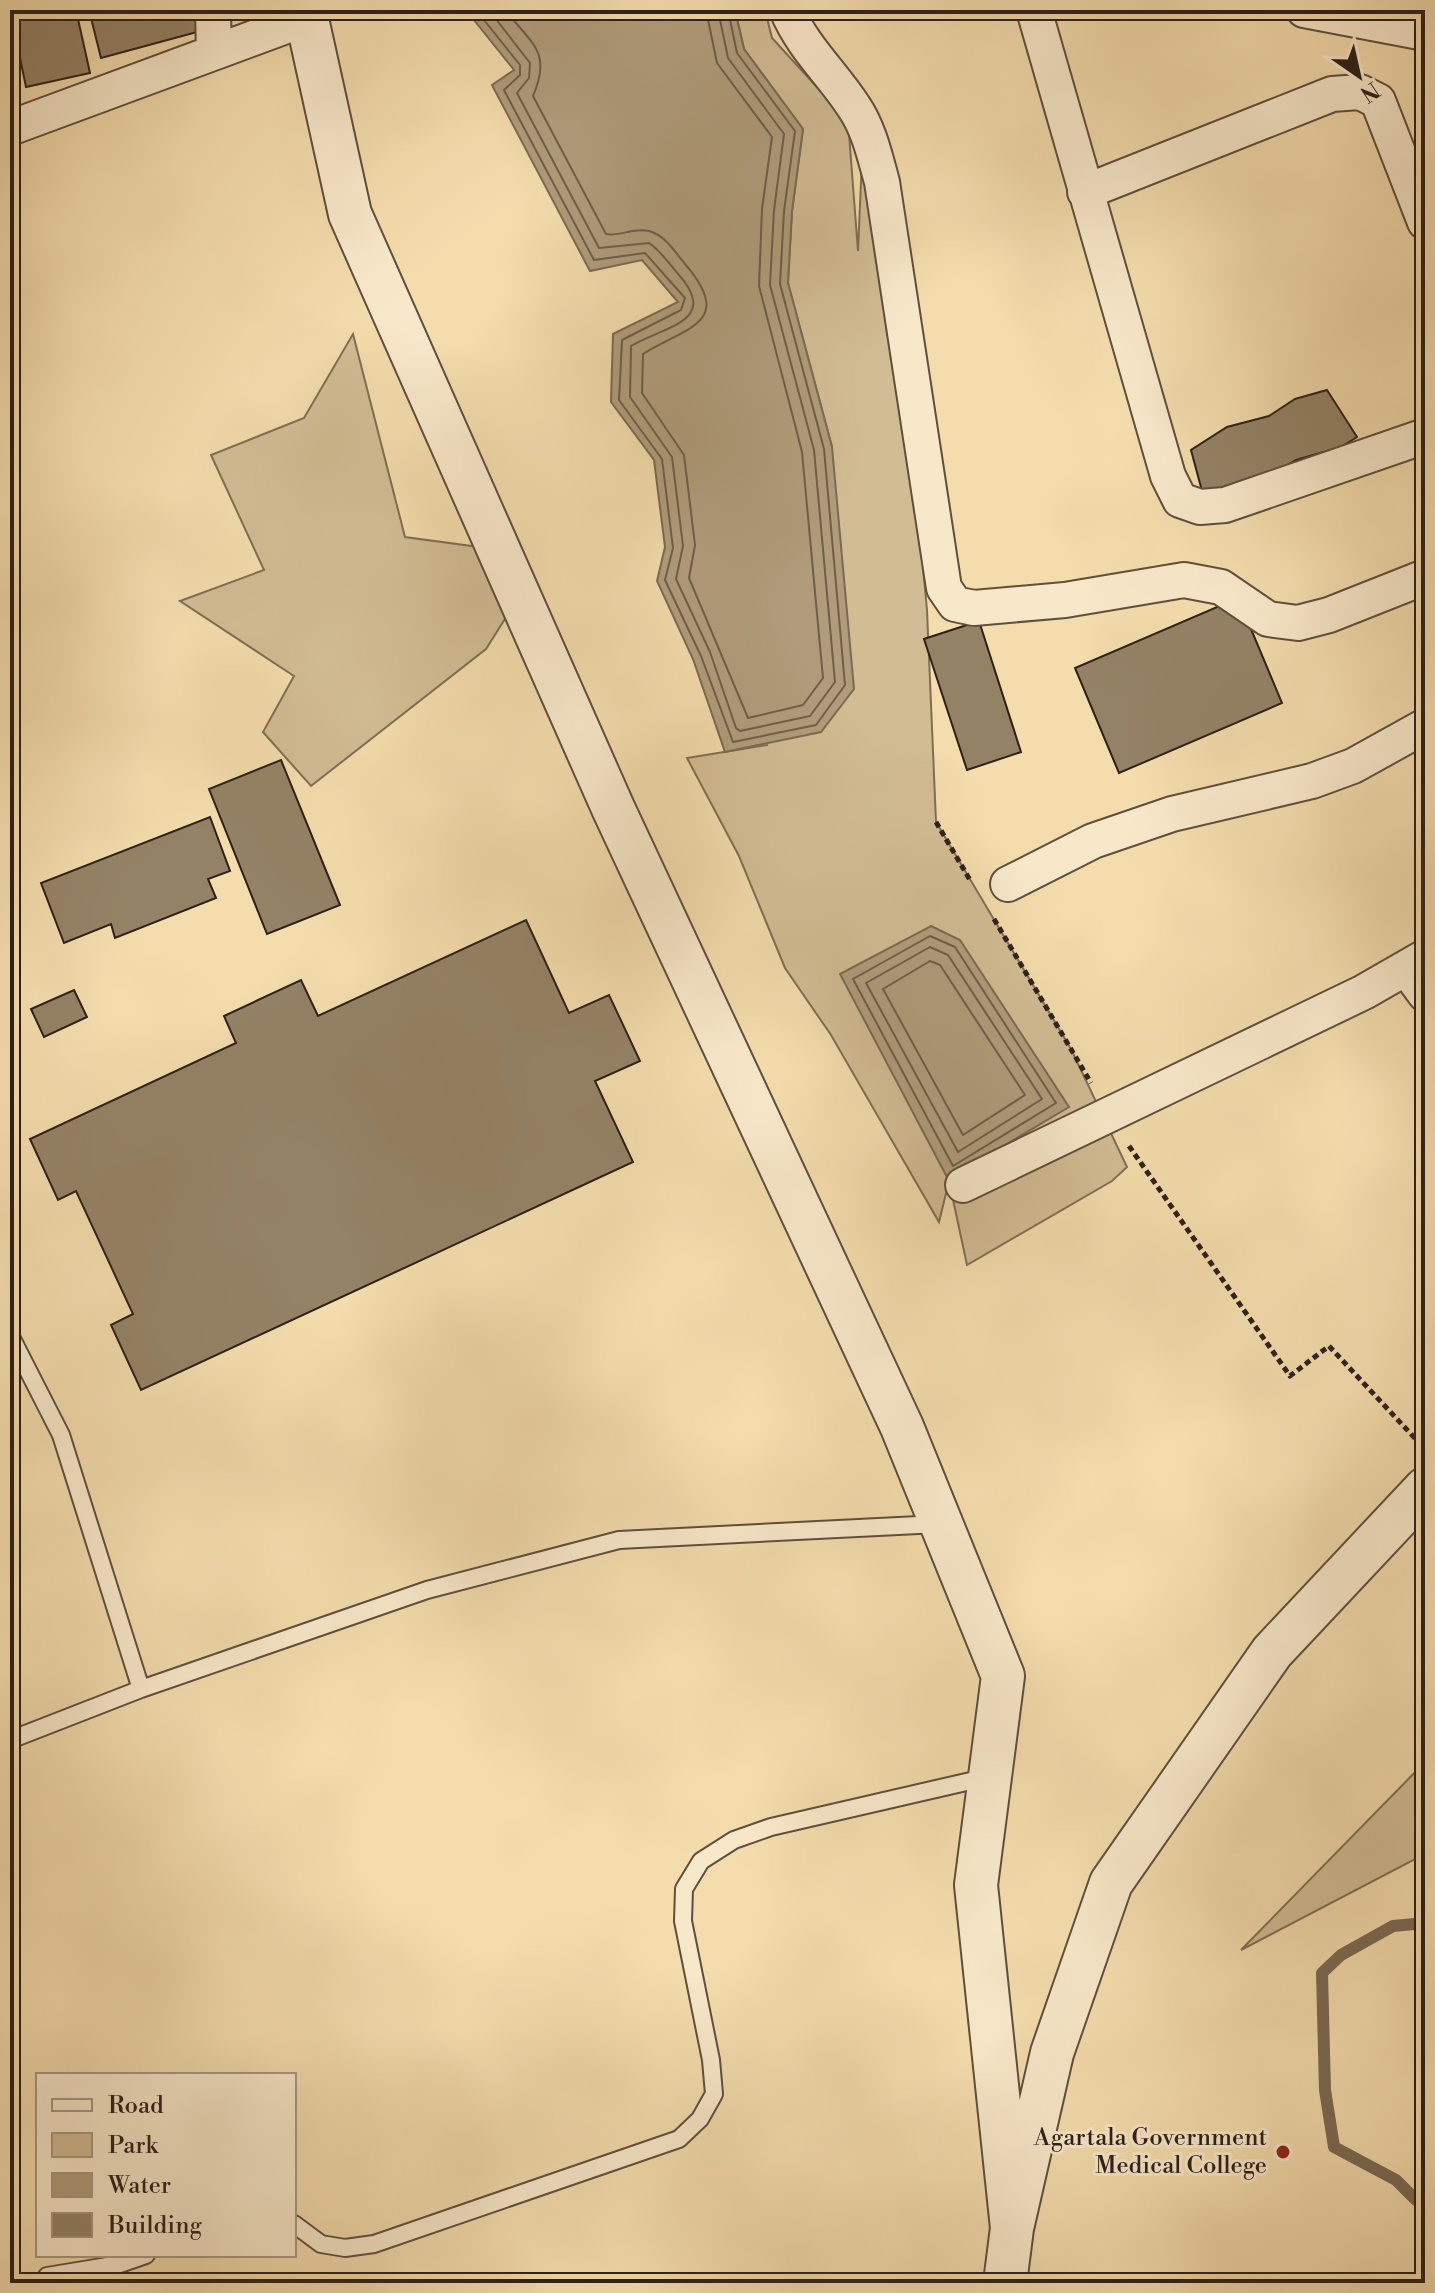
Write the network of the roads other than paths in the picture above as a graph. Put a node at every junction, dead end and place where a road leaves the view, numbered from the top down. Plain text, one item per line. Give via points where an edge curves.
1 (213, 10) edge
2 (787, 10) edge
3 (1034, 10) edge
4 (1304, 10) edge
5 (305, 15) edge
6 (1419, 25) edge
7 (214, 52) junction
8 (10, 128) edge
9 (1085, 192) junction
10 (1425, 222) edge
11 (1425, 436) edge
12 (1425, 577) edge
13 (1425, 726) edge
14 (991, 885) road end
15 (1419, 973) edge
16 (963, 1185) dead end
17 (10, 1335) edge
18 (1425, 1489) edge
19 (941, 1524) junction
20 (141, 1689) junction
21 (10, 1740) edge
22 (990, 1776) junction
23 (296, 2225) edge
24 (1012, 2228) junction
25 (140, 2257) edge
26 (47, 2276) dead end
27 (1005, 2283) edge

1 - 7 street
2 - 12 street via 807,48 855,108 878,167 944,588 955,604 974,608 1065,600 1184,580 1221,587 1268,619 1298,623
3 - 9 street
4 - 6 street
5 - 7 street
5 - 19 street via 350,214 607,793 902,1427
7 - 8 street
9 - 10 street via 1332,94 1360,92 1378,101
9 - 11 street via 1168,476 1180,500 1200,507 1225,505
13 - 14 street via 1353,766 1172,814
15 - 16 street
17 - 20 lane via 61,1435
18 - 24 street via 1272,1652 1111,1883 1052,2053
19 - 20 lane via 619,1540 427,1590
19 - 22 street via 1003,1676
20 - 21 lane
22 - 23 lane via 771,1827 734,1840 701,1861 684,1889 683,1921 714,2094 700,2119 679,2139 374,2244 321,2244
22 - 24 street via 976,1885
24 - 27 street
25 - 26 lane

